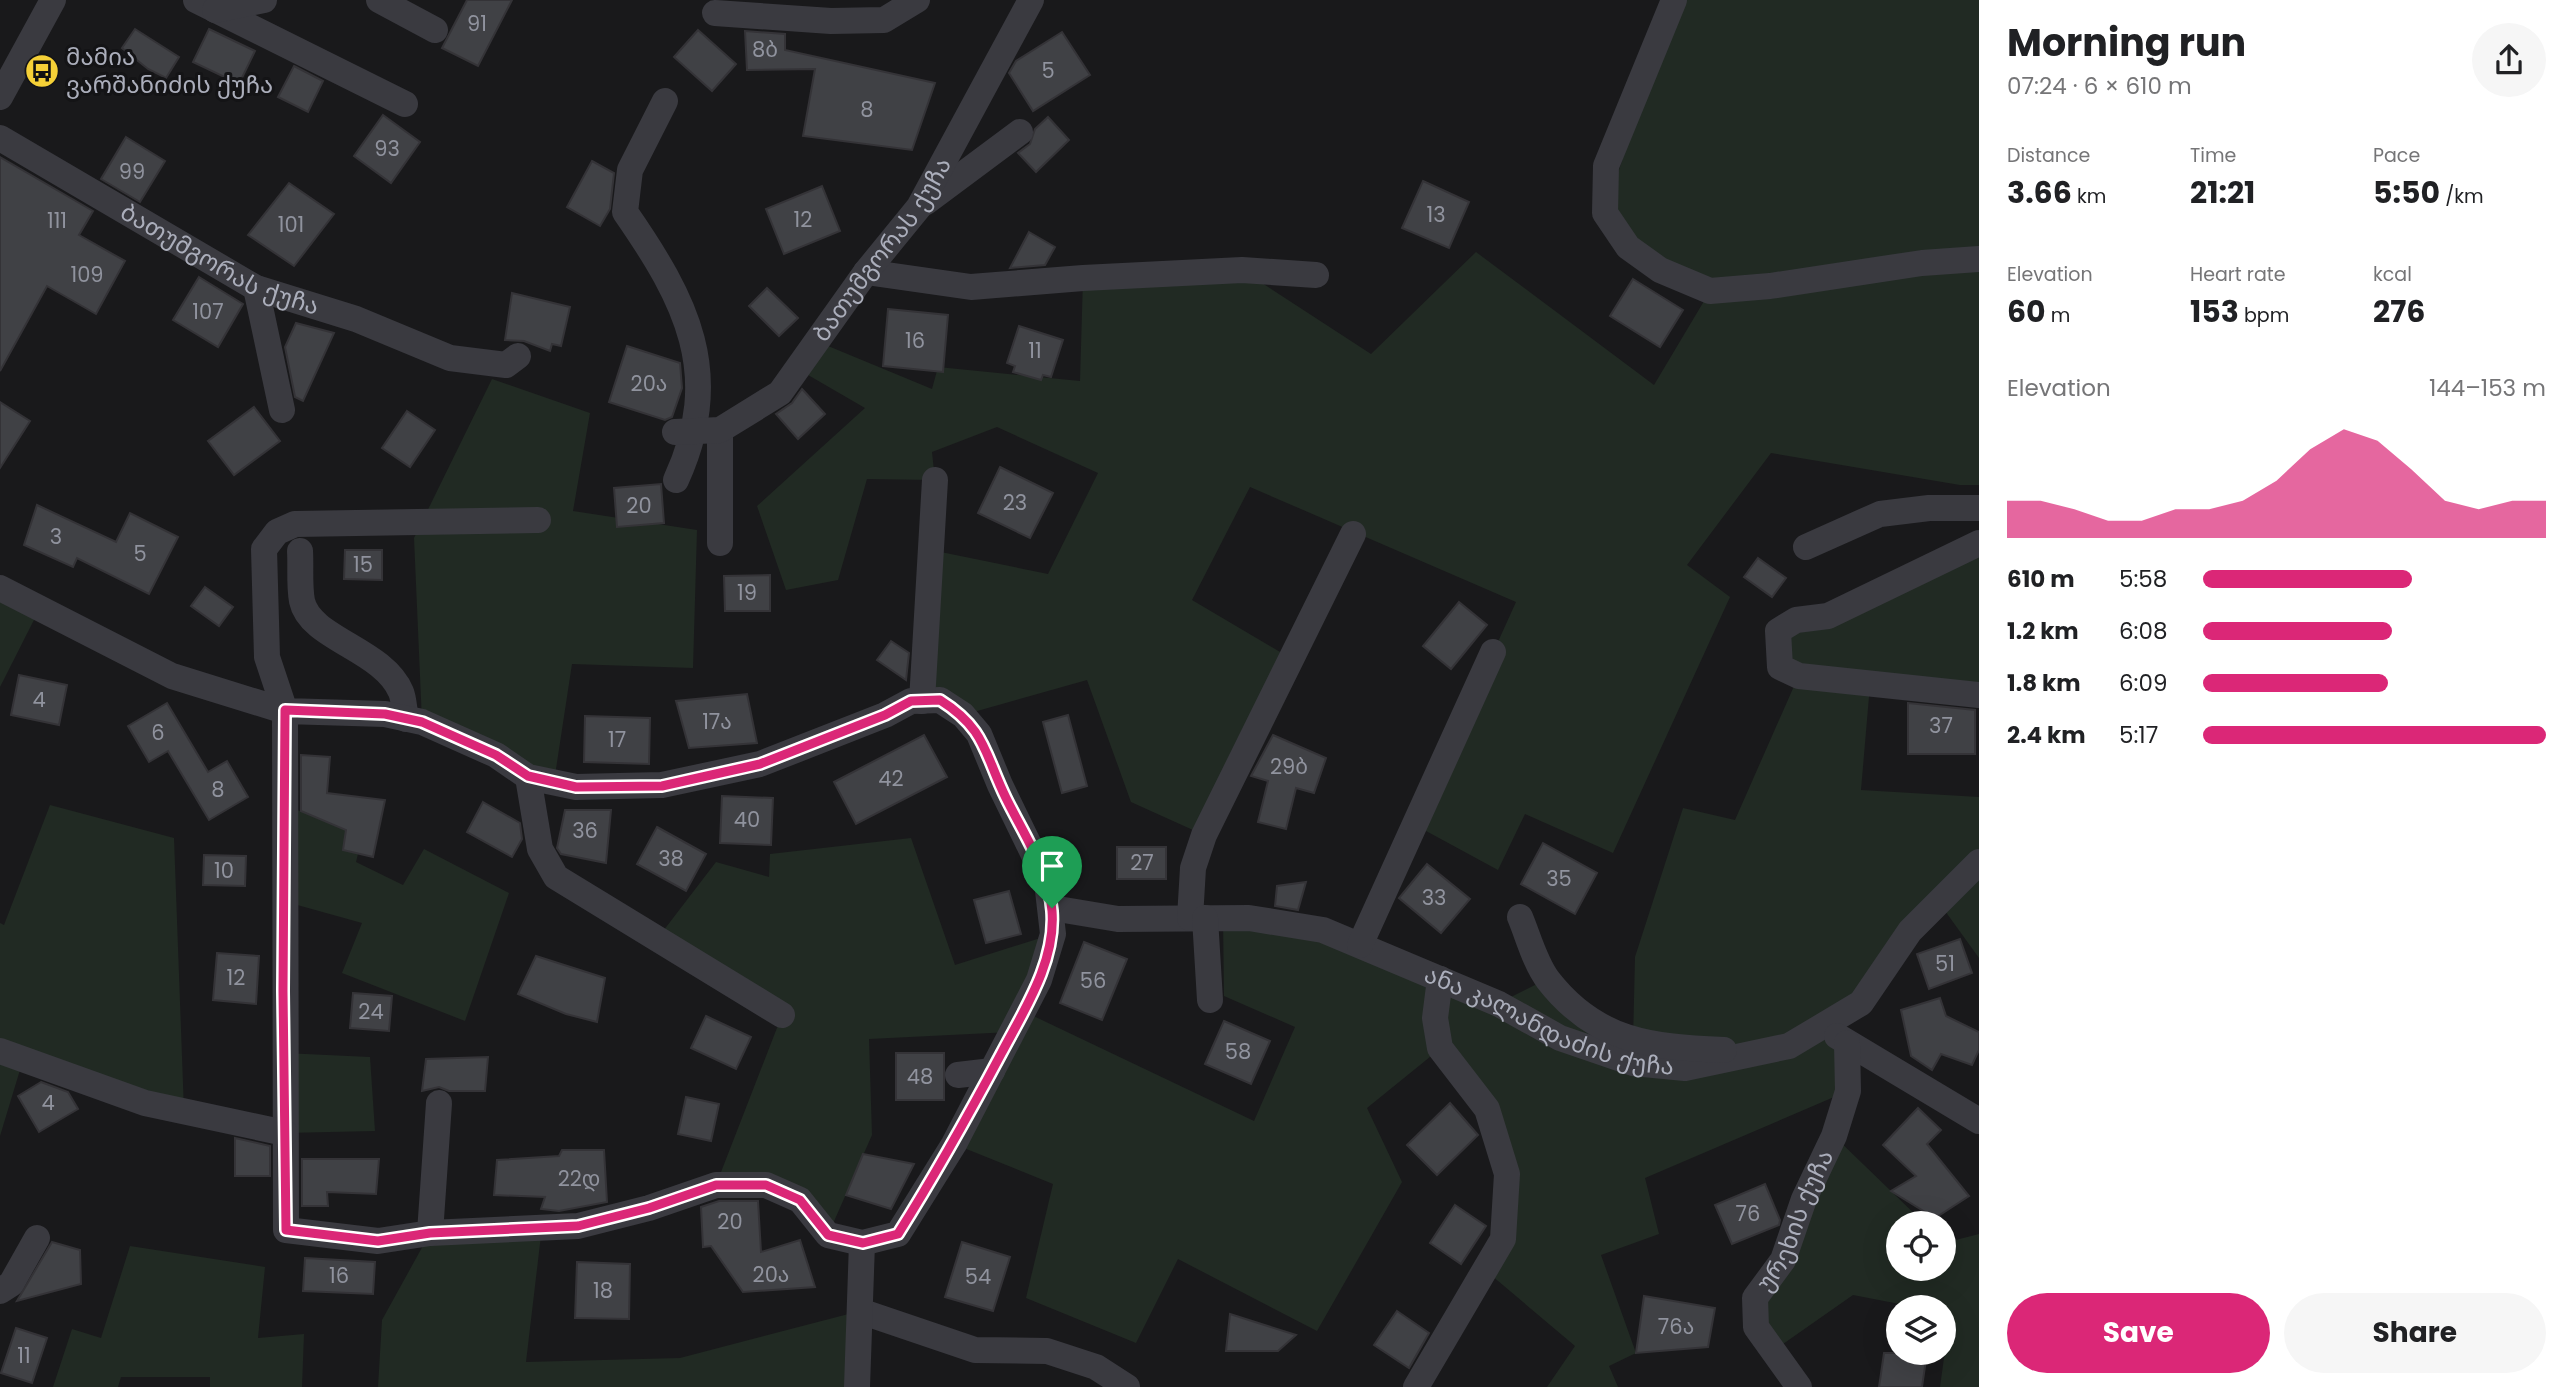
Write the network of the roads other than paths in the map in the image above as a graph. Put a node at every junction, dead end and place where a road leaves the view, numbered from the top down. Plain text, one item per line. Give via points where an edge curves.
1 (53, 0) edge
2 (264, 0) edge
3 (379, 0) edge
4 (917, 0) edge
5 (1031, 0) edge
6 (1674, 0) edge
7 (205, 5) edge
8 (715, 13) dead end
9 (435, 30) dead end
10 (0, 97) edge
11 (665, 101) dead end
12 (405, 104) dead end
13 (1020, 132) dead end
14 (0, 138) edge
15 (919, 207) junction
16 (1979, 260) edge
17 (866, 272) junction
18 (1316, 275) dead end
19 (256, 288) junction
20 (518, 356) dead end
21 (282, 410) dead end
22 (697, 431) junction
23 (676, 480) dead end
24 (935, 480) dead end
25 (1979, 508) edge
26 (538, 520) dead end
27 (1353, 534) dead end
28 (720, 543) dead end
29 (1979, 543) edge
30 (1806, 547) dead end
31 (300, 551) dead end
32 (0, 588) edge
33 (1493, 652) dead end
34 (1979, 695) edge
35 (922, 701) junction
36 (285, 710) junction
37 (406, 719) junction
38 (528, 776) junction
39 (1979, 862) edge
40 (1052, 908) junction
41 (1520, 916) dead end
42 (1198, 918) junction
43 (1360, 945) junction
44 (1440, 979) junction
45 (1210, 1000) dead end
46 (782, 1015) dead end
47 (1821, 1026) junction
48 (1847, 1043) junction
49 (0, 1051) edge
50 (1760, 1052) junction
51 (992, 1071) junction
52 (958, 1075) dead end
53 (439, 1103) dead end
54 (1979, 1121) edge
55 (285, 1133) junction
56 (430, 1233) junction
57 (37, 1238) dead end
58 (863, 1243) junction
59 (0, 1291) edge
60 (860, 1311) junction
61 (857, 1387) edge
62 (1127, 1387) edge
63 (1416, 1387) edge
64 (1799, 1387) edge

1 - 10 street
2 - 7 street
3 - 9 street
4 - 8 street via 884,20
5 - 15 street, ბათუმგორას ქუჩა
6 - 16 street via 1606,166 1605,213 1628,247 1660,270 1710,291 1922,263
7 - 12 street
11 - 22 street via 630,170 625,212 662,264 689,326 701,380
13 - 15 street
14 - 19 street, ბათუმგორას ქუჩა
15 - 17 street, ბათუმგორას ქუჩა
17 - 18 street via 971,288 1242,270
17 - 22 street, ბათუმგორას ქუჩა via 780,393
19 - 20 street, ბათუმგორას ქუჩა via 356,319 450,358 506,365
19 - 21 street
22 - 23 street
22 - 28 street
24 - 35 street
25 - 30 street via 1880,514
26 - 36 street via 295,524 277,531 264,549 267,657
27 - 42 street via 1204,835 1193,868
29 - 34 street via 1828,616 1796,620 1778,631 1777,646 1780,667 1799,677
31 - 37 street via 302,603 317,624 368,654 383,669 401,691
32 - 36 street via 172,676
33 - 43 street
35 - 38 street via 911,701 760,764 662,786 576,787
35 - 40 street via 940,700 964,715 979,734 1047,882
36 - 37 street
36 - 55 street
37 - 38 street via 496,755
38 - 46 street via 540,849 556,877
39 - 47 street, ანა კალანდაძის ქუჩა via 1910,931 1861,1003
40 - 42 street, ანა კალანდაძის ქუჩა via 1118,919
40 - 51 street via 1053,934 1039,980
41 - 50 street via 1547,979 1591,1023 1633,1042
42 - 43 street, ანა კალანდაძის ქუჩა via 1249,918 1323,930
42 - 45 street
43 - 44 street, ანა კალანდაძის ქუჩა
44 - 50 street, ანა კალანდაძის ქუჩა via 1499,1004 1560,1038 1633,1063 1685,1068
44 - 63 street via 1435,1018 1440,1048 1487,1108 1507,1174 1503,1239
47 - 48 street
47 - 50 street, ანა კალანდაძის ქუჩა via 1789,1046
48 - 54 street
48 - 64 street, ურეხის ქუჩა via 1848,1091 1834,1136 1804,1199 1783,1260 1755,1298 1756,1327
49 - 55 street via 145,1103
51 - 52 street
51 - 58 street via 954,1144 898,1234
53 - 56 street
55 - 56 street via 286,1230 378,1241
56 - 58 street via 578,1226 716,1185 766,1185 800,1200 828,1235
57 - 59 street via 11,1284
58 - 60 street
60 - 61 street
60 - 62 street via 975,1350 1047,1351 1096,1367

